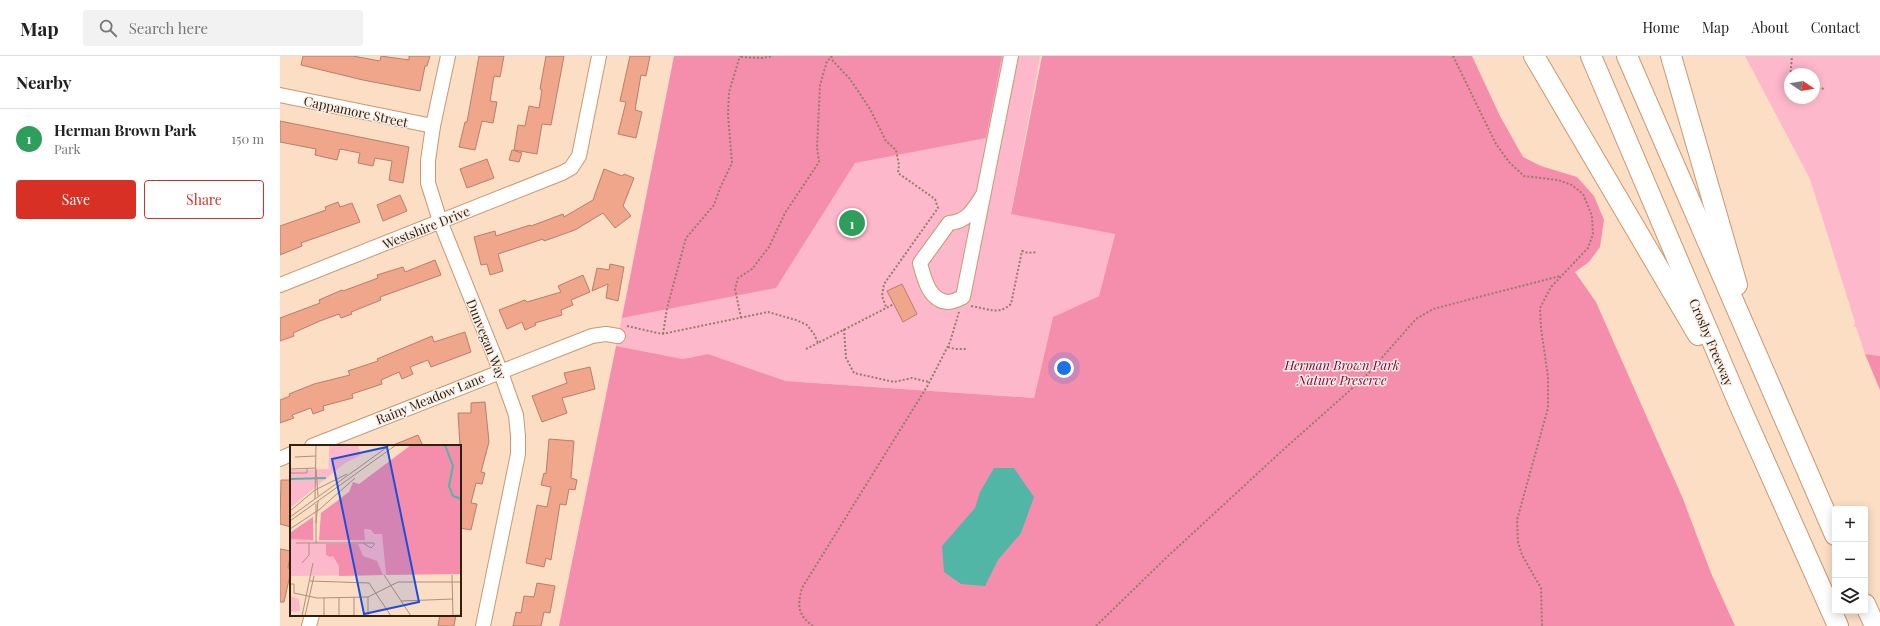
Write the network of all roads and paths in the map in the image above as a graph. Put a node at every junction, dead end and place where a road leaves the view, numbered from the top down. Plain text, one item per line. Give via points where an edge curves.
1 (448, 56) edge
2 (599, 56) edge
3 (740, 56) edge
4 (773, 56) edge
5 (1011, 56) edge
6 (1453, 56) edge
7 (1534, 56) edge
8 (1591, 56) edge
9 (1627, 56) edge
10 (1671, 56) edge
11 (1792, 56) edge
12 (832, 57) edge
13 (1791, 68) edge
14 (1820, 88) edge
15 (1824, 89) dead end
16 (280, 95) edge
17 (432, 126) junction
18 (983, 196) junction
19 (440, 221) junction
20 (1037, 252) dead end
21 (1560, 276) junction
22 (280, 285) edge
23 (965, 303) junction
24 (894, 304) dead end
25 (886, 307) junction
26 (962, 312) dead end
27 (958, 316) junction
28 (741, 318) junction
29 (844, 329) junction
30 (664, 334) junction
31 (618, 336) joint
32 (818, 343) junction
33 (948, 347) junction
34 (966, 348) dead end
35 (806, 349) dead end
36 (1762, 367) junction
37 (500, 370) junction
38 (930, 383) junction
39 (1739, 404) junction
40 (326, 443) edge
41 (290, 454) edge
42 (280, 459) edge
43 (1832, 528) edge
44 (1868, 611) edge
45 (312, 616) edge
46 (309, 626) edge
47 (483, 626) edge
48 (813, 626) edge
49 (1096, 626) edge
50 (1542, 626) edge
51 (1838, 626) edge
52 (1875, 626) edge

1 - 17 street, Dunvegan Way
2 - 19 street, Westshire Drive via 579,156 571,168
3 - 4 path
3 - 30 path via 729,92 732,163 714,205 686,238 667,308
5 - 18 street
6 - 21 path via 1496,144 1509,162 1524,176 1558,180 1572,185 1583,194 1589,206 1593,234 1588,248
7 - 39 highway
8 - 39 highway, Crosby Freeway
9 - 36 highway
10 - 36 highway
11 - 13 path
12 - 25 path via 870,109 886,141 896,150 898,173 935,199 938,208 884,284 882,296
12 - 28 path via 827,60 820,85 817,148 819,162 785,213 769,247 752,269 738,278 735,288
14 - 15 path
16 - 17 street, Cappamore Street
17 - 19 street, Dunvegan Way via 428,183
18 - 23 street
18 - 23 street via 961,222 949,223 920,263 927,288 939,300
19 - 22 street, Westshire Drive
19 - 37 street, Dunvegan Way
20 - 23 path via 1022,251 1011,304 1005,310 998,311
21 - 49 path via 1433,309 1416,319 1365,377 1214,514
21 - 50 path via 1540,308 1548,377 1548,408 1517,520 1518,542 1522,555 1541,588
23 - 27 path
24 - 25 path
25 - 29 path
26 - 27 path
27 - 33 path
28 - 30 path
28 - 32 path via 768,312 796,320 807,325
29 - 32 path
29 - 38 path via 846,358 854,373 894,382 912,378
30 - 31 path via 620,325
31 - 37 street, Rainy Meadow Lane via 592,336
32 - 35 path
33 - 34 path
33 - 38 path
36 - 43 highway
37 - 40 street, Rainy Meadow Lane
37 - 47 street, Dunvegan Way via 516,415 518,454
38 - 48 path via 802,588 800,612
39 - 51 highway, Crosby Freeway
41 - 42 street
44 - 52 highway
45 - 46 street

